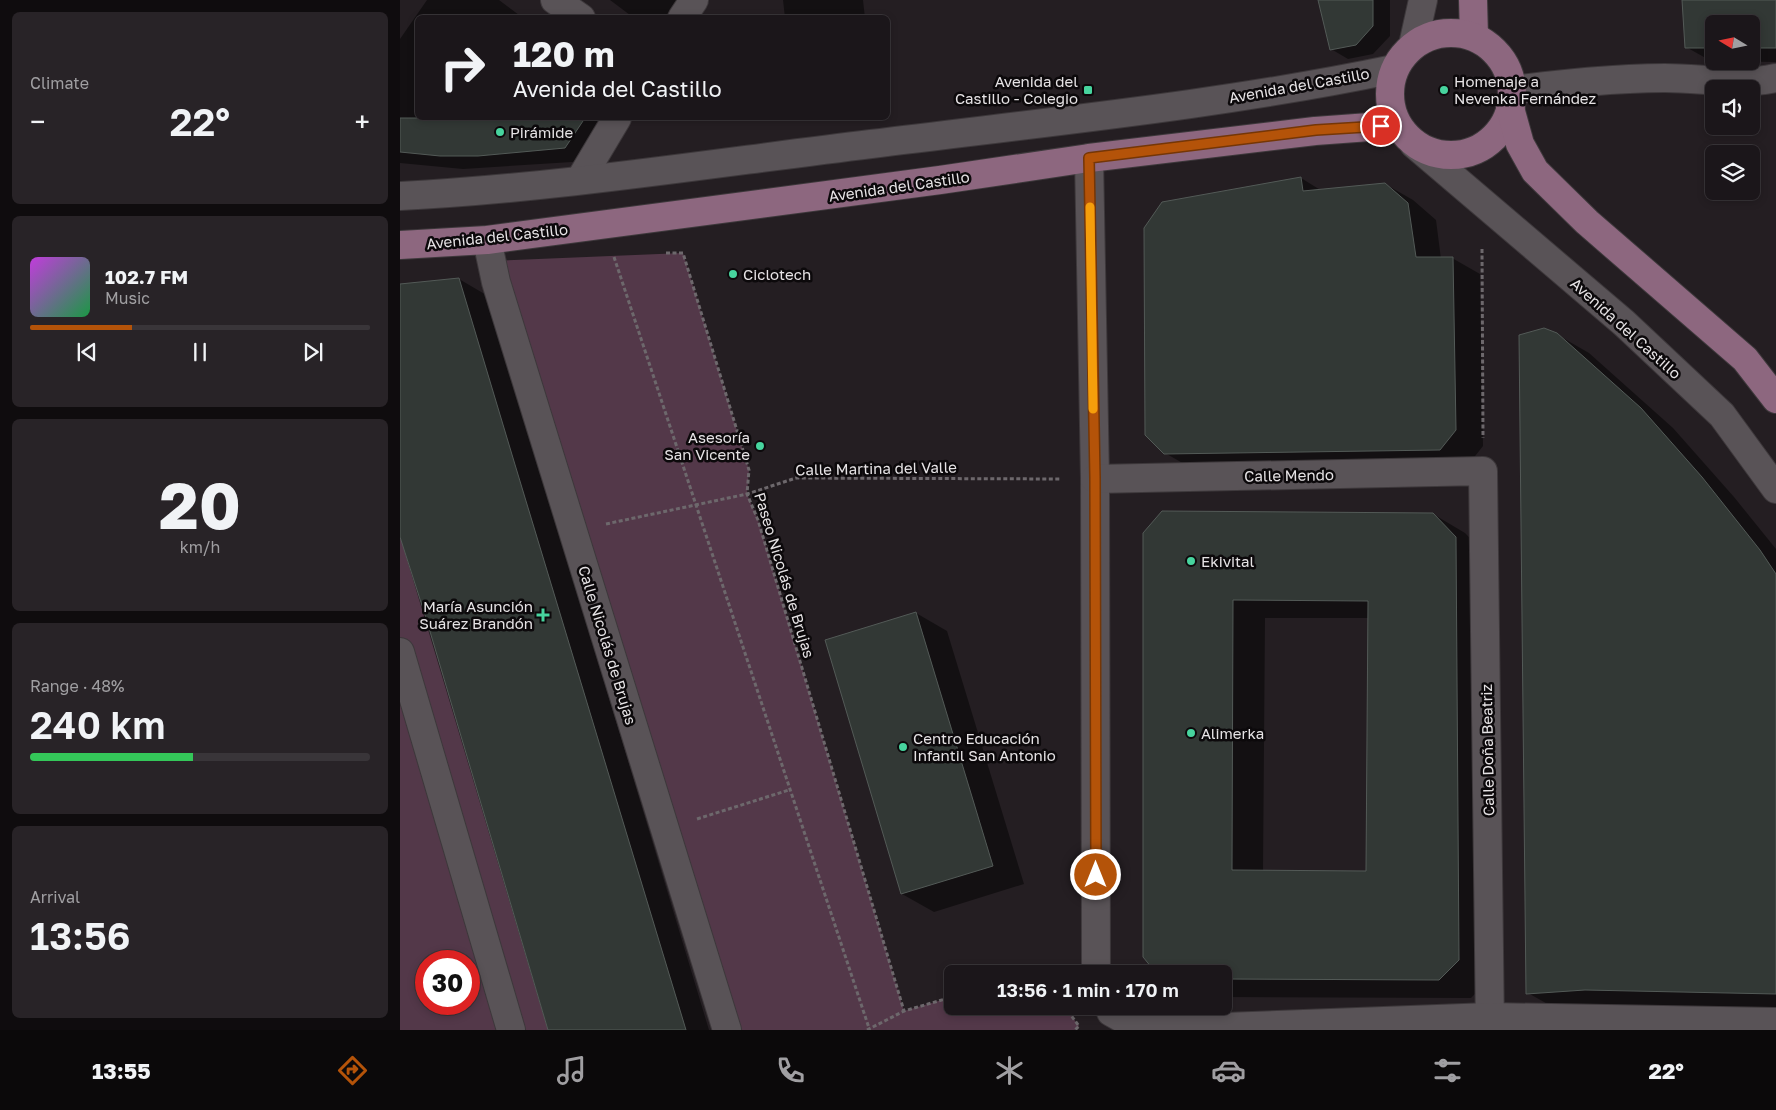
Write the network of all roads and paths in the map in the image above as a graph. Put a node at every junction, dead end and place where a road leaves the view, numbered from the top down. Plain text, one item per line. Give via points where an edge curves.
1 (555, 0) edge
2 (694, 0) edge
3 (1422, 0) edge
4 (1473, 0) edge
5 (577, 15) edge
6 (684, 15) edge
7 (1474, 36) junction
8 (1413, 45) junction
9 (1394, 69) junction
10 (1776, 78) edge
11 (1511, 99) junction
12 (616, 120) edge
13 (1406, 134) junction
14 (1089, 158) junction
15 (580, 180) junction
16 (400, 196) edge
17 (1482, 204) junction
18 (400, 245) edge
19 (488, 250) junction
20 (657, 254) dead end
21 (622, 255) dead end
22 (1776, 399) edge
23 (1483, 471) junction
24 (1095, 478) junction
25 (1776, 489) edge
26 (747, 494) junction
27 (694, 504) junction
28 (573, 531) junction
29 (400, 652) edge
30 (789, 790) junction
31 (665, 830) junction
32 (1096, 965) edge
33 (944, 999) edge
34 (904, 1011) junction
35 (1071, 1015) edge
36 (1119, 1015) edge
37 (1776, 1022) edge
38 (1490, 1023) edge
39 (868, 1029) edge
40 (511, 1030) edge
41 (726, 1030) edge
42 (1075, 1030) edge

1 - 5 street
2 - 6 street
3 - 8 street
4 - 7 main road
7 - 8 main road via 1442,32
7 - 11 main road via 1503,60
8 - 9 main road
9 - 13 main road via 1389,97
9 - 15 street, Avenida del Castillo via 1290,89
10 - 11 street via 1758,82 1664,78 1554,85
11 - 13 main road via 1503,127 1478,150 1446,156
11 - 22 main road via 1520,144 1535,171 1587,222 1745,359
12 - 15 street
13 - 14 main road, Avenida del Castillo via 1316,130
13 - 17 street, Avenida del Castillo
14 - 19 main road, Avenida del Castillo
14 - 24 street
15 - 16 street, Avenida del Castillo via 488,192
17 - 23 path
17 - 25 street, Avenida del Castillo via 1624,323 1722,415
18 - 19 main road, Avenida del Castillo
19 - 28 street, Calle Nicolás de Brujas
20 - 26 path, Paseo Nicolás de Brujas via 683,253 749,470
21 - 27 path via 613,256
23 - 24 street, Calle Mendo
23 - 38 street, Calle Doña Beatriz
24 - 26 path, Calle Martina del Valle via 796,478
24 - 32 street
26 - 27 path, Calle Martina del Valle
26 - 34 path, Paseo Nicolás de Brujas via 758,520
27 - 28 path, Calle Martina del Valle
27 - 30 path
28 - 31 street, Calle Nicolás de Brujas
29 - 40 street
30 - 31 path
30 - 39 path
31 - 41 street, Calle Nicolás de Brujas
33 - 34 path
34 - 39 path
35 - 42 path via 1079,1026
36 - 38 street via 1143,1030
37 - 38 street

